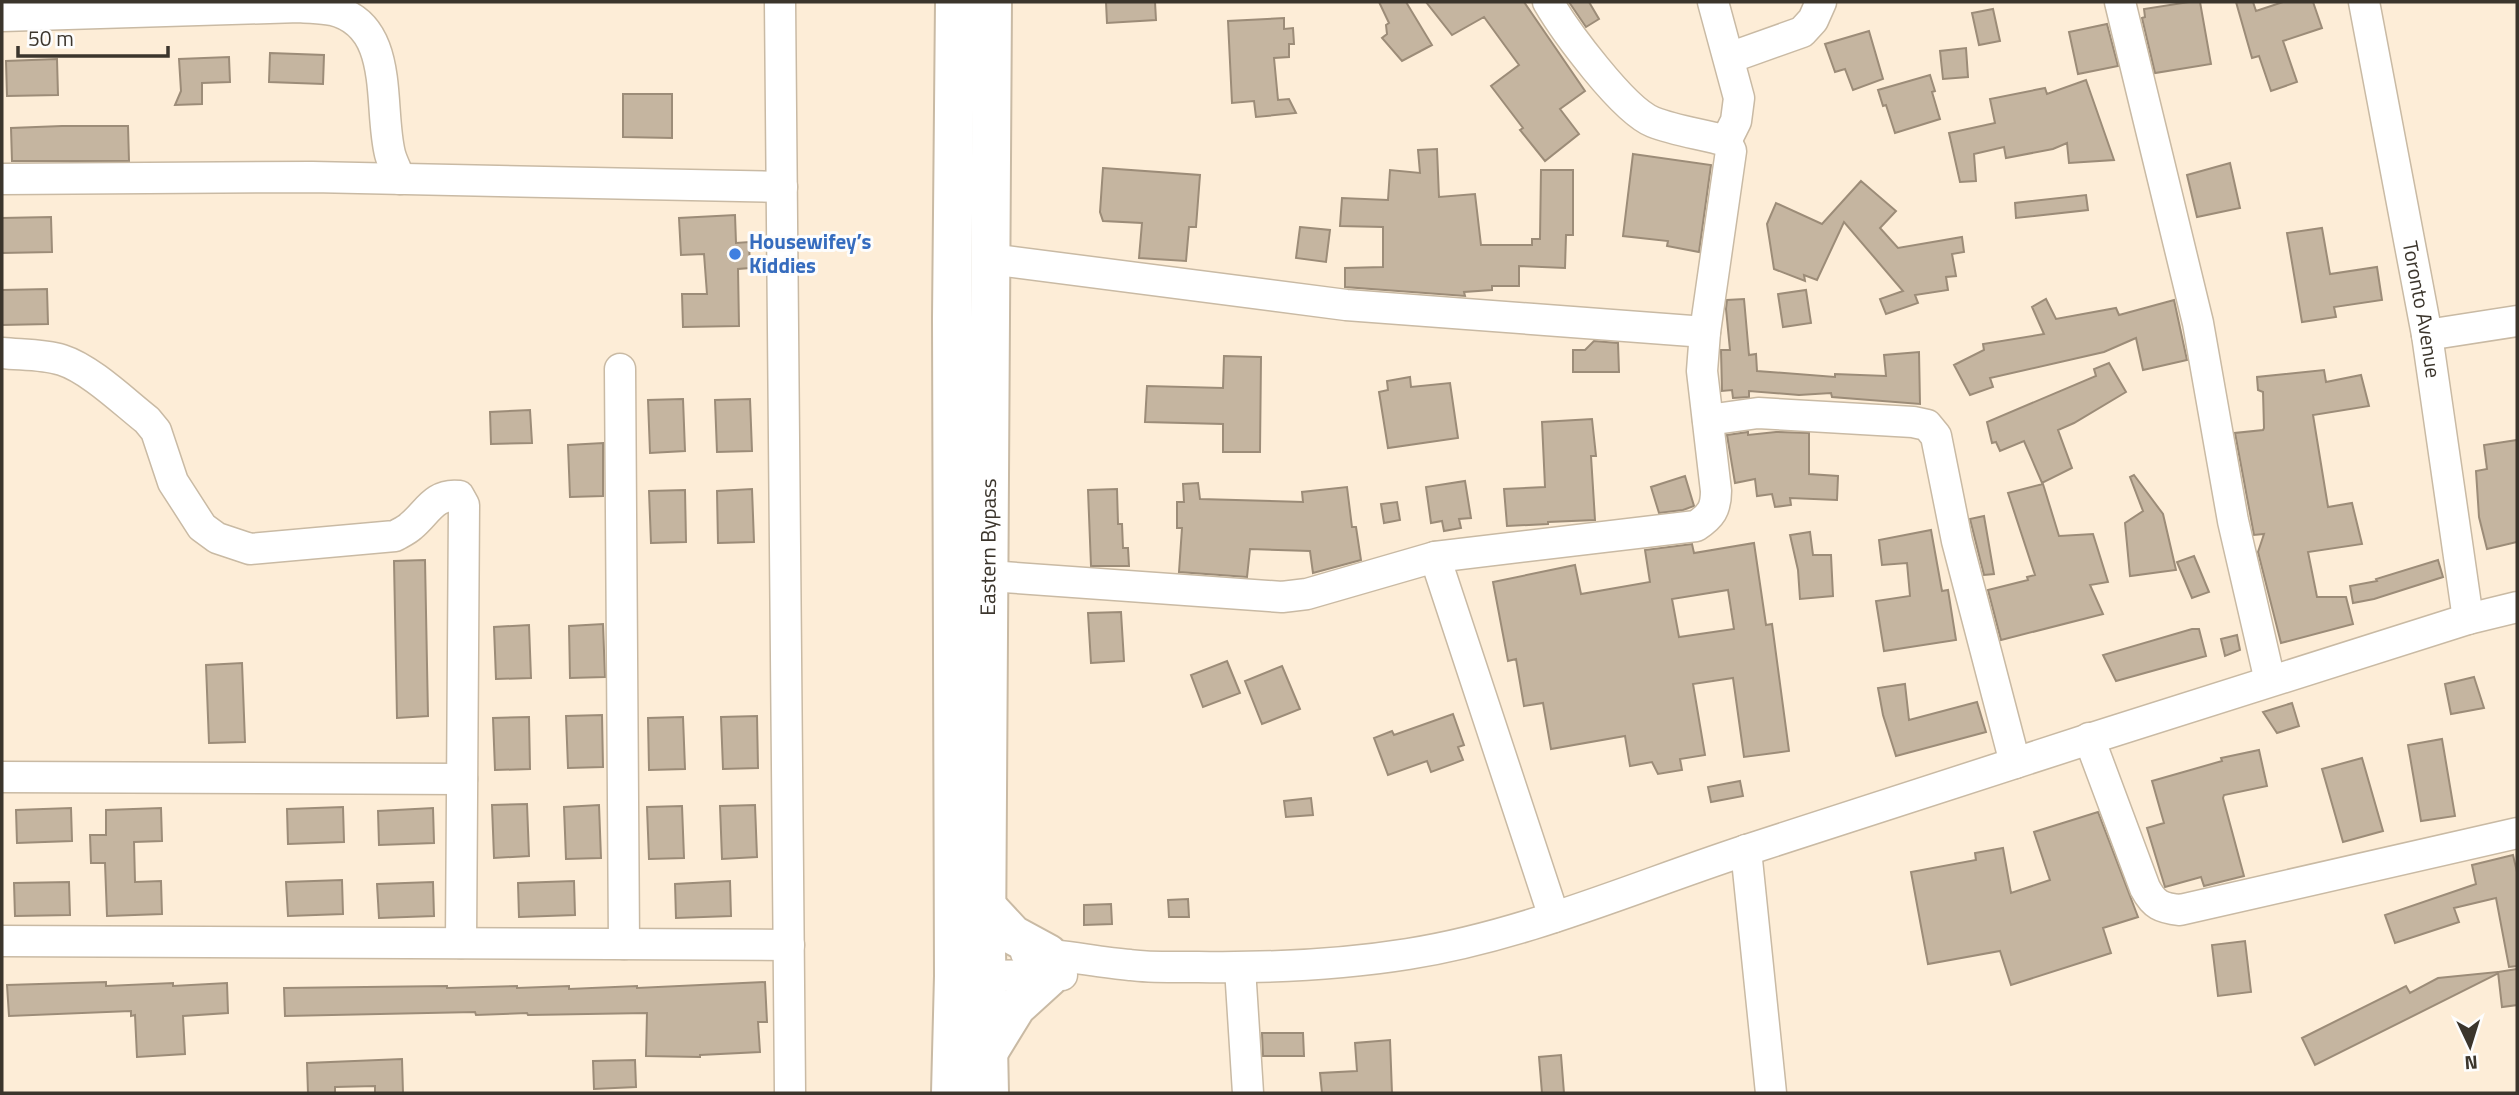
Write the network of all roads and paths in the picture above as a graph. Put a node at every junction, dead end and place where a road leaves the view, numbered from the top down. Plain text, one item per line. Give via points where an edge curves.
1 (780, 2) edge
2 (955, 2) edge
3 (992, 2) edge
4 (1548, 2) edge
5 (1713, 2) edge
6 (1821, 2) edge
7 (2120, 2) edge
8 (2364, 2) edge
9 (136, 7) edge
10 (2, 16) edge
11 (1729, 58) junction
12 (1726, 141) junction
13 (2, 179) edge
14 (400, 179) junction
15 (782, 187) junction
16 (990, 260) junction
17 (2517, 321) edge
18 (1704, 332) junction
19 (2427, 335) junction
20 (2, 354) edge
21 (620, 369) dead end
22 (1708, 420) junction
23 (1435, 557) junction
24 (989, 576) junction
25 (2517, 607) edge
26 (2468, 619) junction
27 (2270, 681) junction
28 (2089, 738) junction
29 (2015, 763) junction
30 (2, 777) edge
31 (462, 779) junction
32 (2517, 833) edge
33 (1746, 850) junction
34 (986, 906) junction
35 (1554, 918) junction
36 (2, 941) edge
37 (461, 943) junction
38 (624, 944) junction
39 (789, 945) junction
40 (970, 963) junction
41 (1048, 965) junction
42 (1240, 968) junction
43 (989, 1051) junction
44 (790, 1093) edge
45 (951, 1093) edge
46 (989, 1093) edge
47 (1248, 1093) edge
48 (1771, 1093) edge

1 - 15 street
2 - 40 main road, Eastern Bypass via 951,318
3 - 16 main road, Eastern Bypass
4 - 12 street via 1628,106 1652,121
5 - 11 street
6 - 11 street via 1802,32
7 - 27 street via 2198,323 2233,521
8 - 19 street, Toronto Avenue
9 - 10 street
9 - 14 street via 300,7 334,10 355,21 372,39 380,62 390,154
11 - 12 street via 1739,98 1736,121
12 - 18 street via 1731,159
13 - 14 street
14 - 15 street
15 - 39 street
16 - 18 street via 1346,305
16 - 24 main road, Eastern Bypass
17 - 19 street
18 - 22 street via 1702,371
19 - 26 street, Toronto Avenue
20 - 31 street via 62,360 147,420 156,431 173,482 202,527 250,549 395,536 433,502 459,496 464,505
21 - 38 street
22 - 23 street via 1716,507 1696,526
22 - 29 street via 1758,413 1927,425 1936,436 1957,541
23 - 24 street via 1282,597
23 - 35 street
24 - 34 main road, Eastern Bypass
25 - 26 street
26 - 27 street
27 - 28 street
28 - 29 street
28 - 32 street via 2145,888 2152,902 2163,909 2180,910
29 - 33 street
30 - 31 street
31 - 37 street
33 - 35 street
33 - 48 street
34 - 40 main road, Eastern Bypass
34 - 41 main road
35 - 42 street via 1408,954
36 - 37 street
37 - 38 street
38 - 39 street
39 - 44 street
40 - 41 street
40 - 43 main road, Eastern Bypass
40 - 45 main road, Eastern Bypass
41 - 42 street
41 - 43 main road
42 - 47 street
43 - 46 main road, Eastern Bypass

